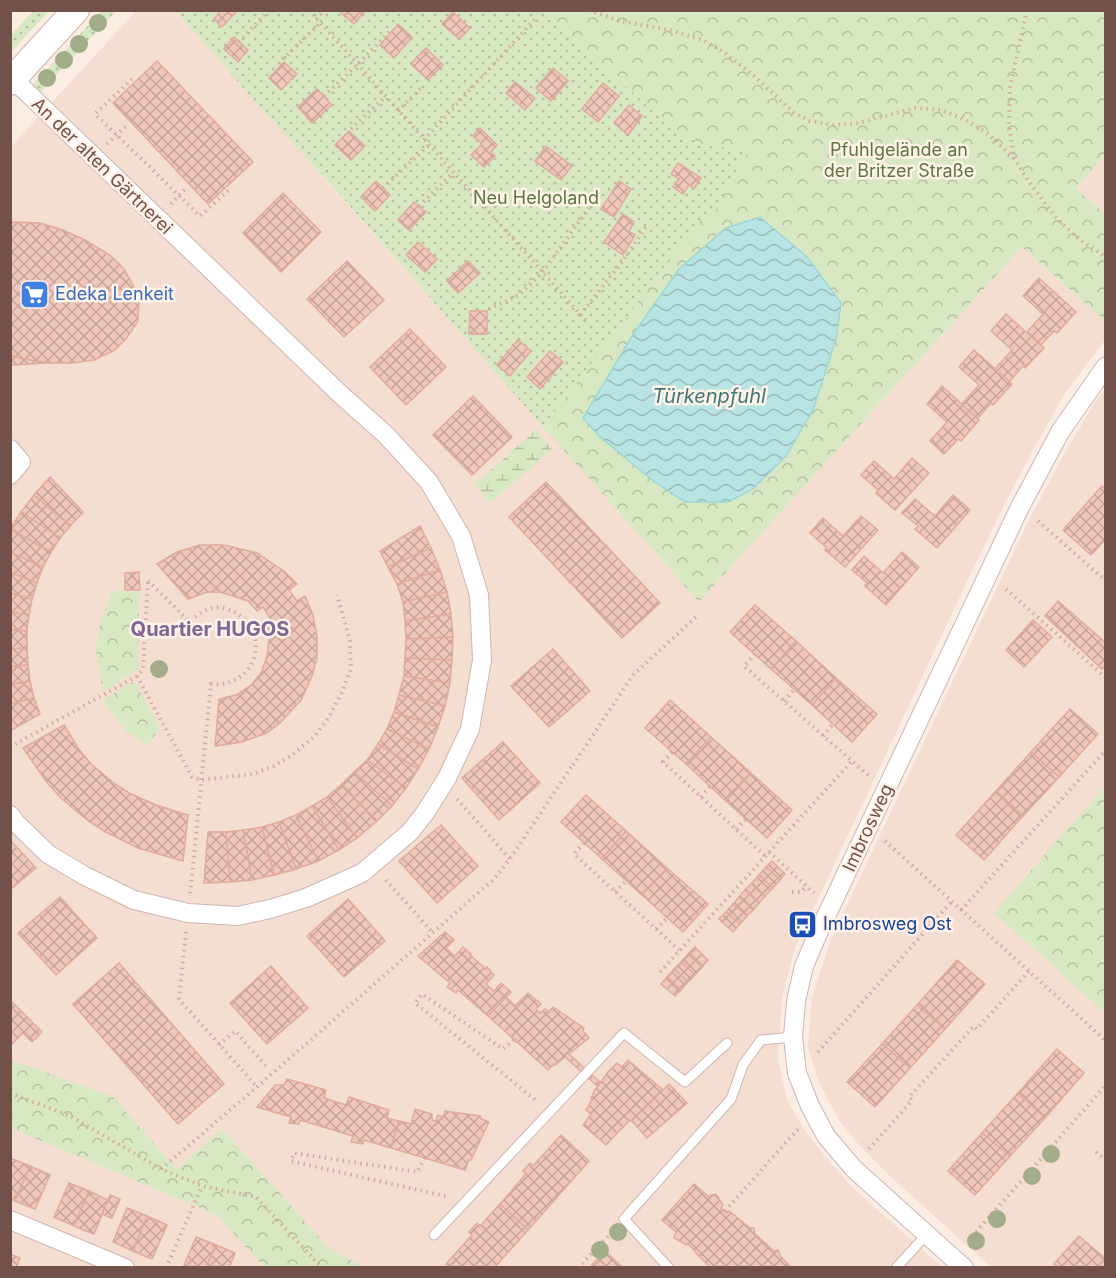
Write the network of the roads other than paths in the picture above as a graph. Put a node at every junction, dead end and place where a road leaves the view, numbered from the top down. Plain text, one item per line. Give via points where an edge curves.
1 (76, 10) edge
2 (12, 80) edge
3 (1106, 366) edge
4 (10, 450) edge
5 (10, 475) edge
6 (10, 815) edge
7 (793, 1037) junction
8 (727, 1043) dead end
9 (10, 1220) edge
10 (927, 1234) junction
11 (434, 1235) dead end
12 (125, 1268) edge
13 (669, 1268) edge
14 (896, 1268) edge
15 (964, 1268) edge

1 - 2 main road
2 - 6 street, An der alten Gärtnerei via 386,435 429,482 461,536 479,595 482,660 470,729 425,813 410,832 362,873 306,898 238,916 188,913 134,900 48,854
3 - 7 street, Imbrosweg via 1060,432 1020,507 819,931 804,966
4 - 5 street via 21,462
7 - 10 street, Imbrosweg via 797,1073 826,1136 854,1169
7 - 13 lane via 761,1040 743,1065 731,1099 624,1219
8 - 11 lane via 685,1082 624,1033
9 - 12 street
10 - 14 lane
10 - 15 street, Imbrosweg

